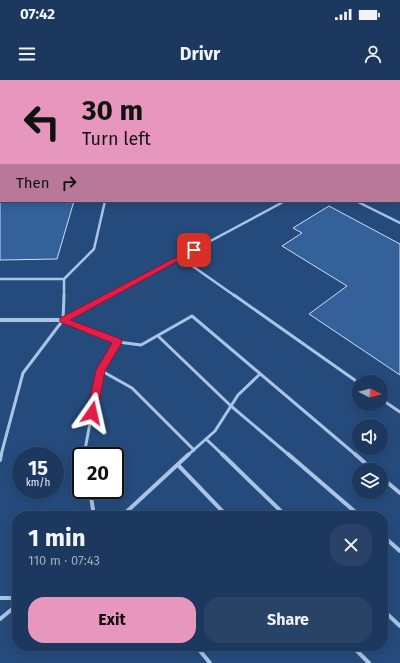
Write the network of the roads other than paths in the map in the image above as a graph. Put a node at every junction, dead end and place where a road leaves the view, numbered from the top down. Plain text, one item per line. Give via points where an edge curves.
1 (105, 202) edge
2 (283, 202) edge
3 (358, 202) edge
4 (400, 223) edge
5 (181, 258) junction
6 (0, 279) edge
7 (64, 279) junction
8 (0, 320) edge
9 (63, 320) junction
10 (158, 336) junction
11 (118, 342) junction
12 (100, 370) junction
13 (260, 374) junction
14 (352, 378) edge
15 (388, 404) edge
16 (231, 406) junction
17 (400, 412) edge
18 (206, 439) junction
19 (86, 447) edge
20 (194, 450) junction
21 (0, 460) edge
22 (365, 463) edge
23 (178, 465) junction
24 (388, 483) edge
25 (400, 493) edge
26 (91, 499) edge
27 (93, 511) edge
28 (127, 511) edge
29 (222, 511) edge
30 (281, 511) edge
31 (354, 511) edge
32 (388, 540) edge
33 (400, 551) edge
34 (0, 598) edge
35 (12, 598) edge
36 (12, 609) edge
37 (388, 615) edge
38 (0, 619) edge
39 (400, 626) edge
40 (200, 651) edge
41 (357, 651) edge
42 (210, 663) edge
43 (369, 663) edge

1 - 7 lane via 94,249
2 - 5 lane
3 - 4 lane
5 - 9 lane
5 - 14 lane
6 - 7 lane
7 - 9 lane
8 - 9 street
9 - 11 lane
9 - 21 lane via 23,373
10 - 11 lane via 141,345
10 - 13 lane via 192,316
10 - 16 lane
11 - 12 lane
12 - 19 lane
12 - 20 lane via 132,388
13 - 16 lane via 238,395
13 - 22 lane
15 - 17 lane
16 - 18 lane
16 - 31 lane
18 - 20 lane
18 - 30 lane
20 - 23 lane
23 - 28 lane
23 - 29 lane
24 - 25 lane
26 - 27 lane
32 - 33 lane
34 - 35 lane
36 - 38 lane
37 - 39 lane
40 - 42 lane
41 - 43 lane

